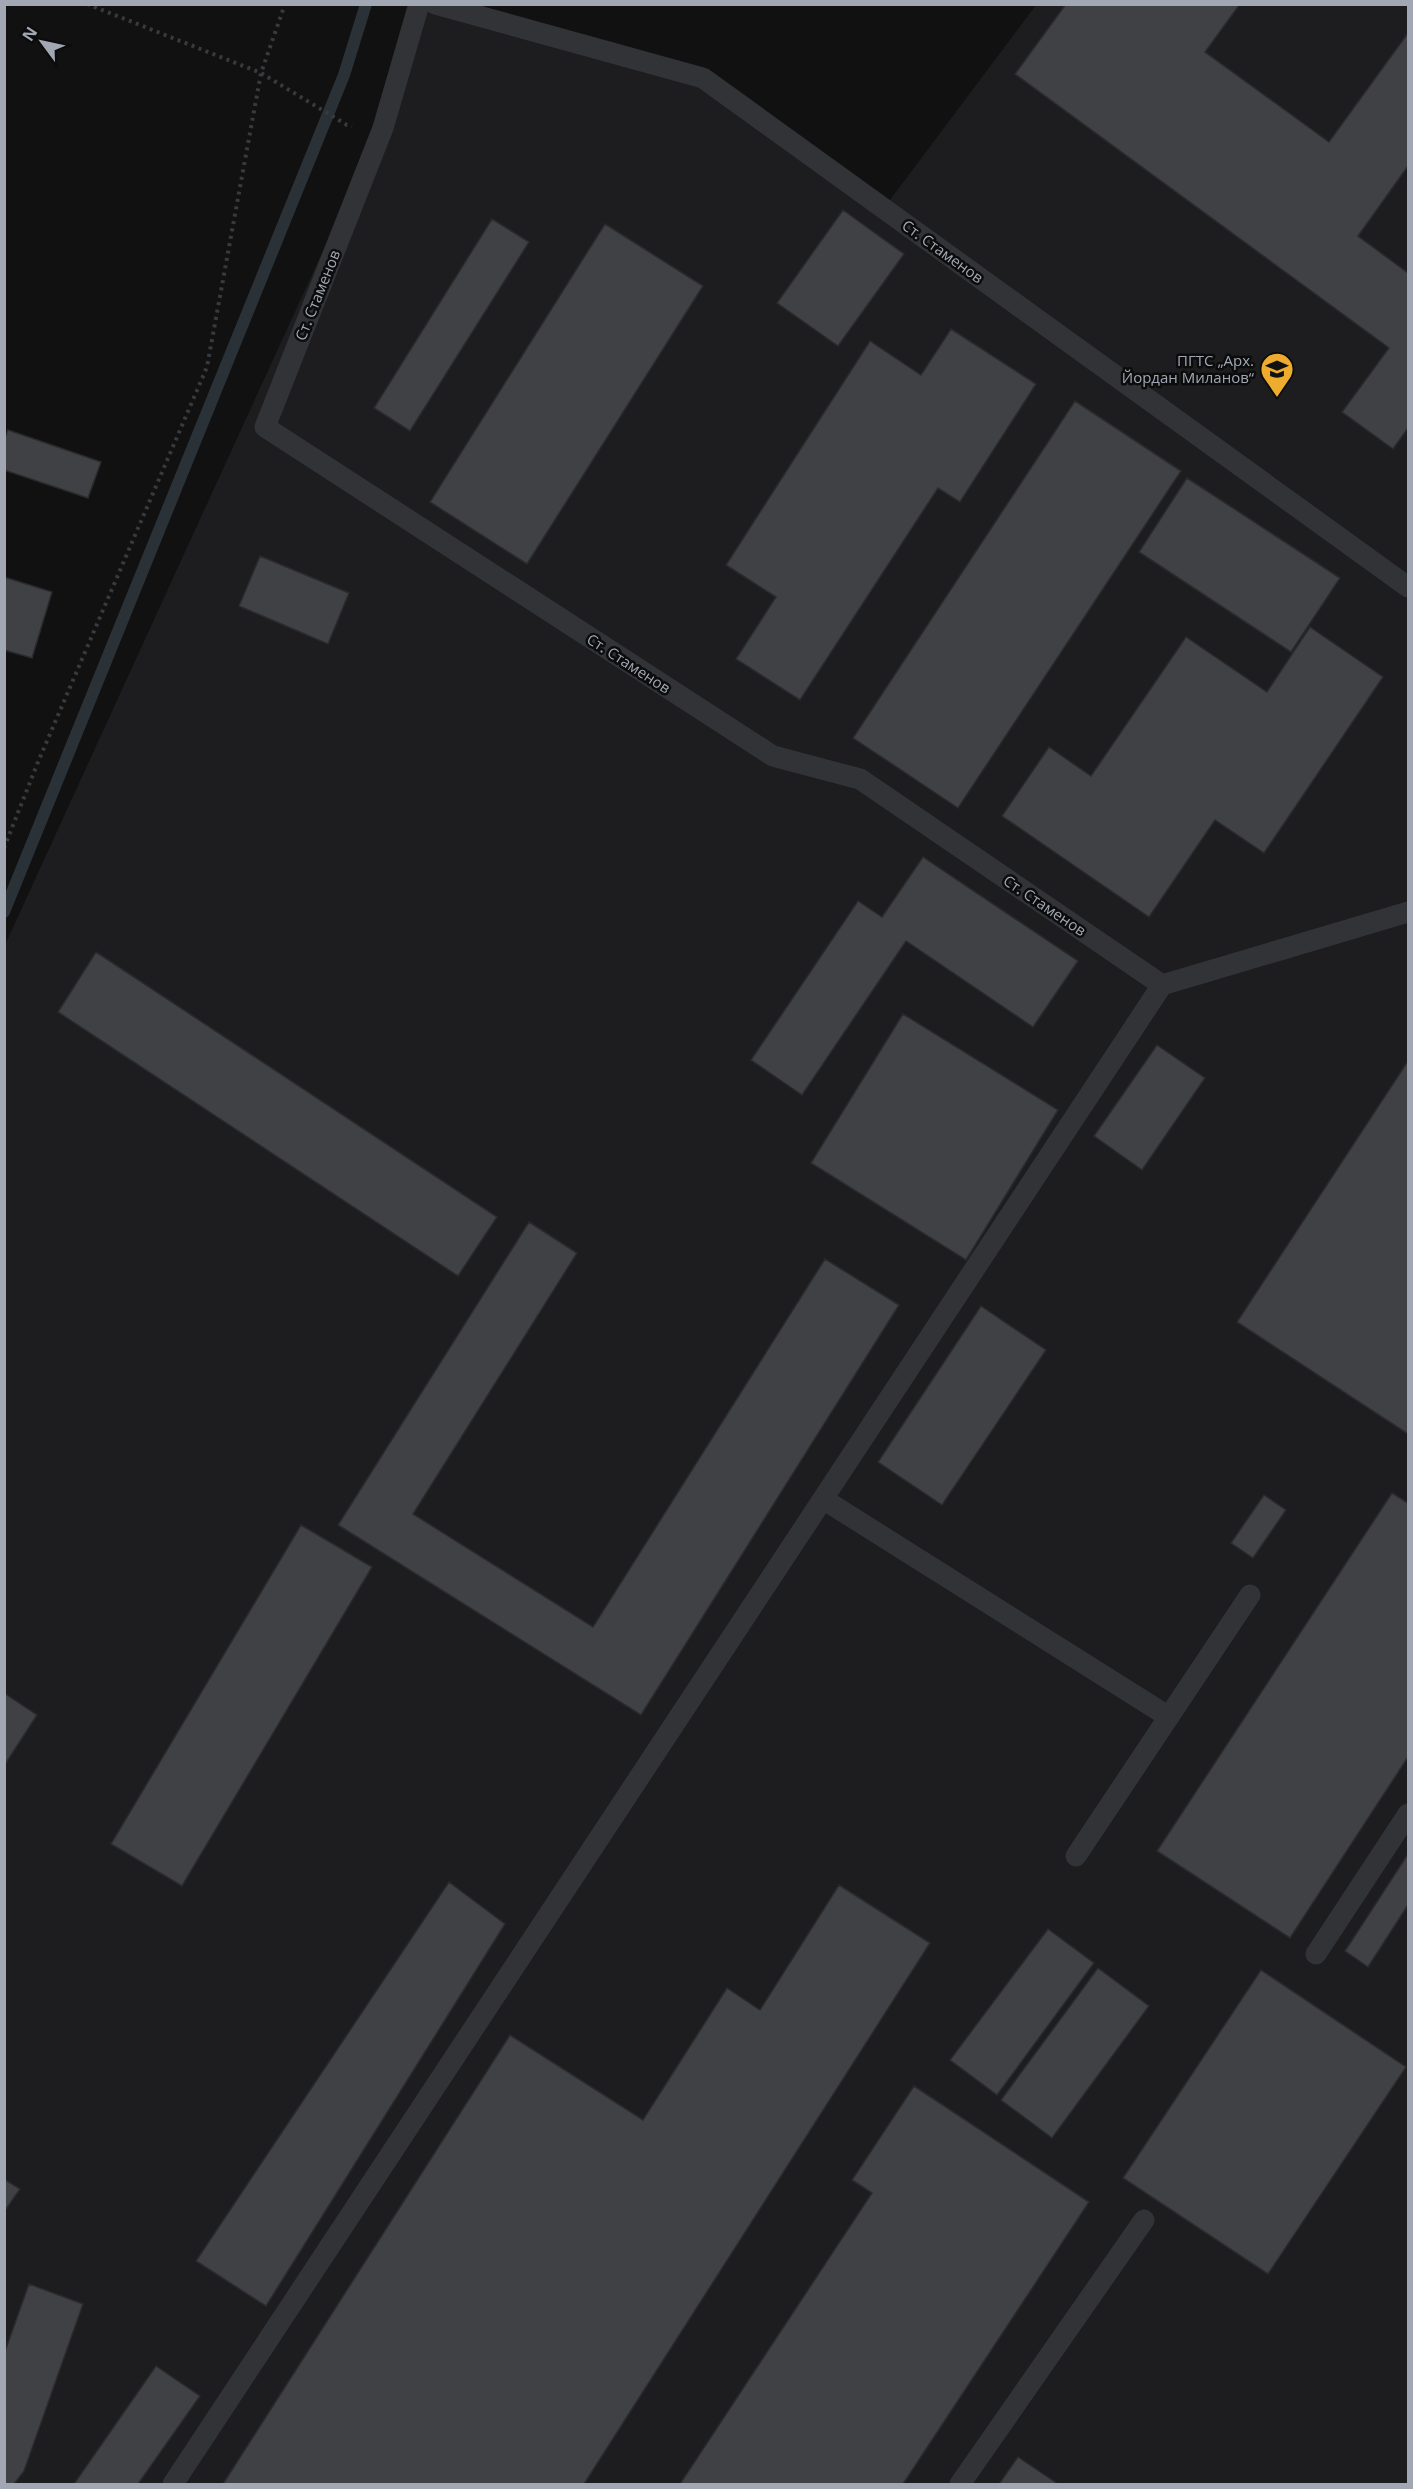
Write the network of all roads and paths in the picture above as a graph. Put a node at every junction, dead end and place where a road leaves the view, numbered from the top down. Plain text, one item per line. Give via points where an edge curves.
1 (87, 4) edge
2 (285, 4) edge
3 (419, 4) edge
4 (435, 4) edge
5 (261, 73) junction
6 (347, 125) dead end
7 (1408, 587) edge
8 (4, 848) edge
9 (1408, 912) edge
10 (1162, 985) junction
11 (823, 1499) junction
12 (1250, 1595) dead end
13 (1169, 1717) junction
14 (1408, 1814) edge
15 (1076, 1856) dead end
16 (1316, 1954) dead end
17 (1144, 2220) dead end
18 (173, 2484) edge
19 (960, 2484) edge

1 - 5 path
2 - 5 path
3 - 10 lane, Ст. Стаменов via 383,128 265,427 773,756 860,779
4 - 7 lane, Ст. Стаменов via 703,78
5 - 6 path
5 - 8 path via 207,367
9 - 10 lane
10 - 11 lane
11 - 13 lane
11 - 18 lane
12 - 13 lane
13 - 15 lane
14 - 16 lane
17 - 19 lane

